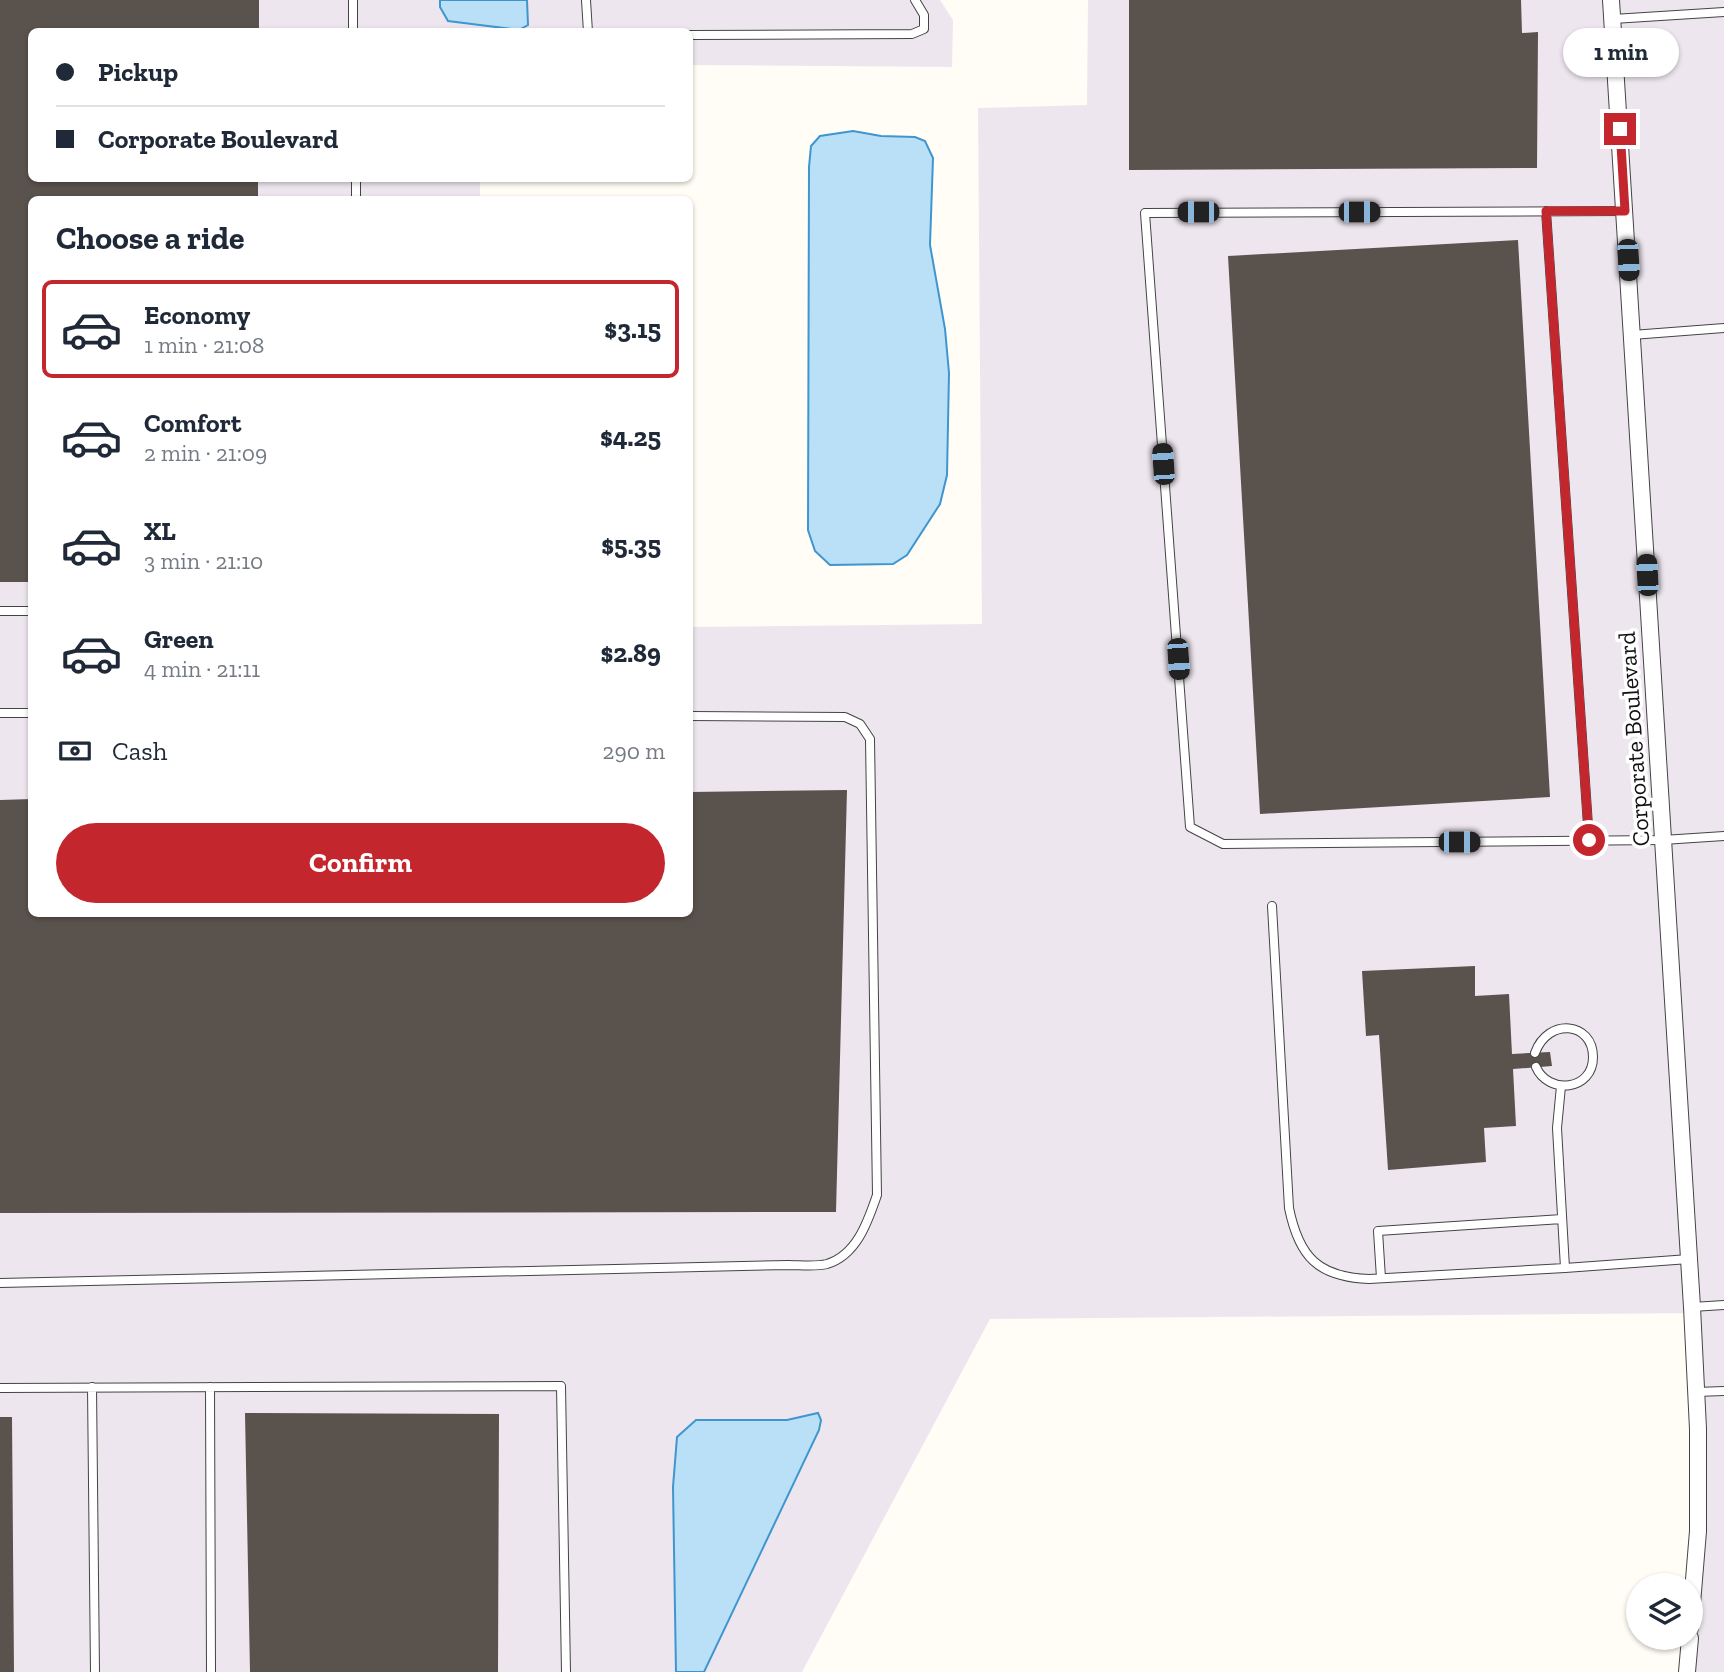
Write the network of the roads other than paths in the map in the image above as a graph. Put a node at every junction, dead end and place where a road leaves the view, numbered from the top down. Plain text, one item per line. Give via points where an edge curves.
1 (353, 0) edge
2 (586, 0) edge
3 (915, 0) edge
4 (1611, 0) edge
5 (1724, 12) edge
6 (1613, 19) junction
7 (353, 28) edge
8 (588, 28) edge
9 (693, 35) edge
10 (1546, 211) junction
11 (1625, 211) junction
12 (1724, 328) edge
13 (1632, 335) junction
14 (0, 611) edge
15 (28, 611) edge
16 (0, 713) edge
17 (28, 713) edge
18 (693, 716) edge
19 (1724, 836) edge
20 (1589, 840) junction
21 (1663, 840) junction
22 (1272, 906) dead end
23 (1535, 1053) dead end
24 (1536, 1067) dead end
25 (1561, 1087) junction
26 (1562, 1219) junction
27 (1689, 1259) junction
28 (1565, 1268) junction
29 (1381, 1278) junction
30 (0, 1283) edge
31 (1724, 1305) edge
32 (1692, 1307) junction
33 (92, 1387) junction
34 (210, 1387) junction
35 (0, 1388) edge
36 (1724, 1391) edge
37 (1696, 1392) junction
38 (1695, 1573) edge
39 (1689, 1650) edge
40 (95, 1672) edge
41 (211, 1672) edge
42 (566, 1672) edge
43 (1688, 1672) edge

1 - 7 lane
2 - 8 lane
3 - 9 lane via 924,15 924,29 912,34
4 - 6 street, Corporate Boulevard
5 - 6 lane
6 - 11 street, Corporate Boulevard
10 - 11 lane
10 - 20 lane
10 - 20 lane via 1144,213 1190,827 1223,844
11 - 13 street, Corporate Boulevard
12 - 13 lane
13 - 21 street, Corporate Boulevard
14 - 15 lane
16 - 17 lane
18 - 30 lane via 845,717 860,724 870,739 877,1195 868,1223 850,1250 827,1264
19 - 21 lane
20 - 21 lane
21 - 27 street, Corporate Boulevard
22 - 29 lane via 1289,1208 1298,1242 1310,1259 1328,1271 1347,1278
23 - 25 lane via 1544,1036 1561,1028 1580,1032 1587,1039 1592,1067 1580,1082
24 - 25 lane via 1544,1079
25 - 26 lane via 1557,1128
26 - 28 lane
26 - 29 lane via 1378,1231
27 - 28 lane
27 - 32 street, Corporate Boulevard
28 - 29 lane
31 - 32 lane
32 - 37 street, Corporate Boulevard
33 - 34 lane
33 - 35 lane
33 - 40 lane
34 - 41 lane
34 - 42 lane via 561,1386
36 - 37 lane
37 - 38 street, Corporate Boulevard
39 - 43 street

